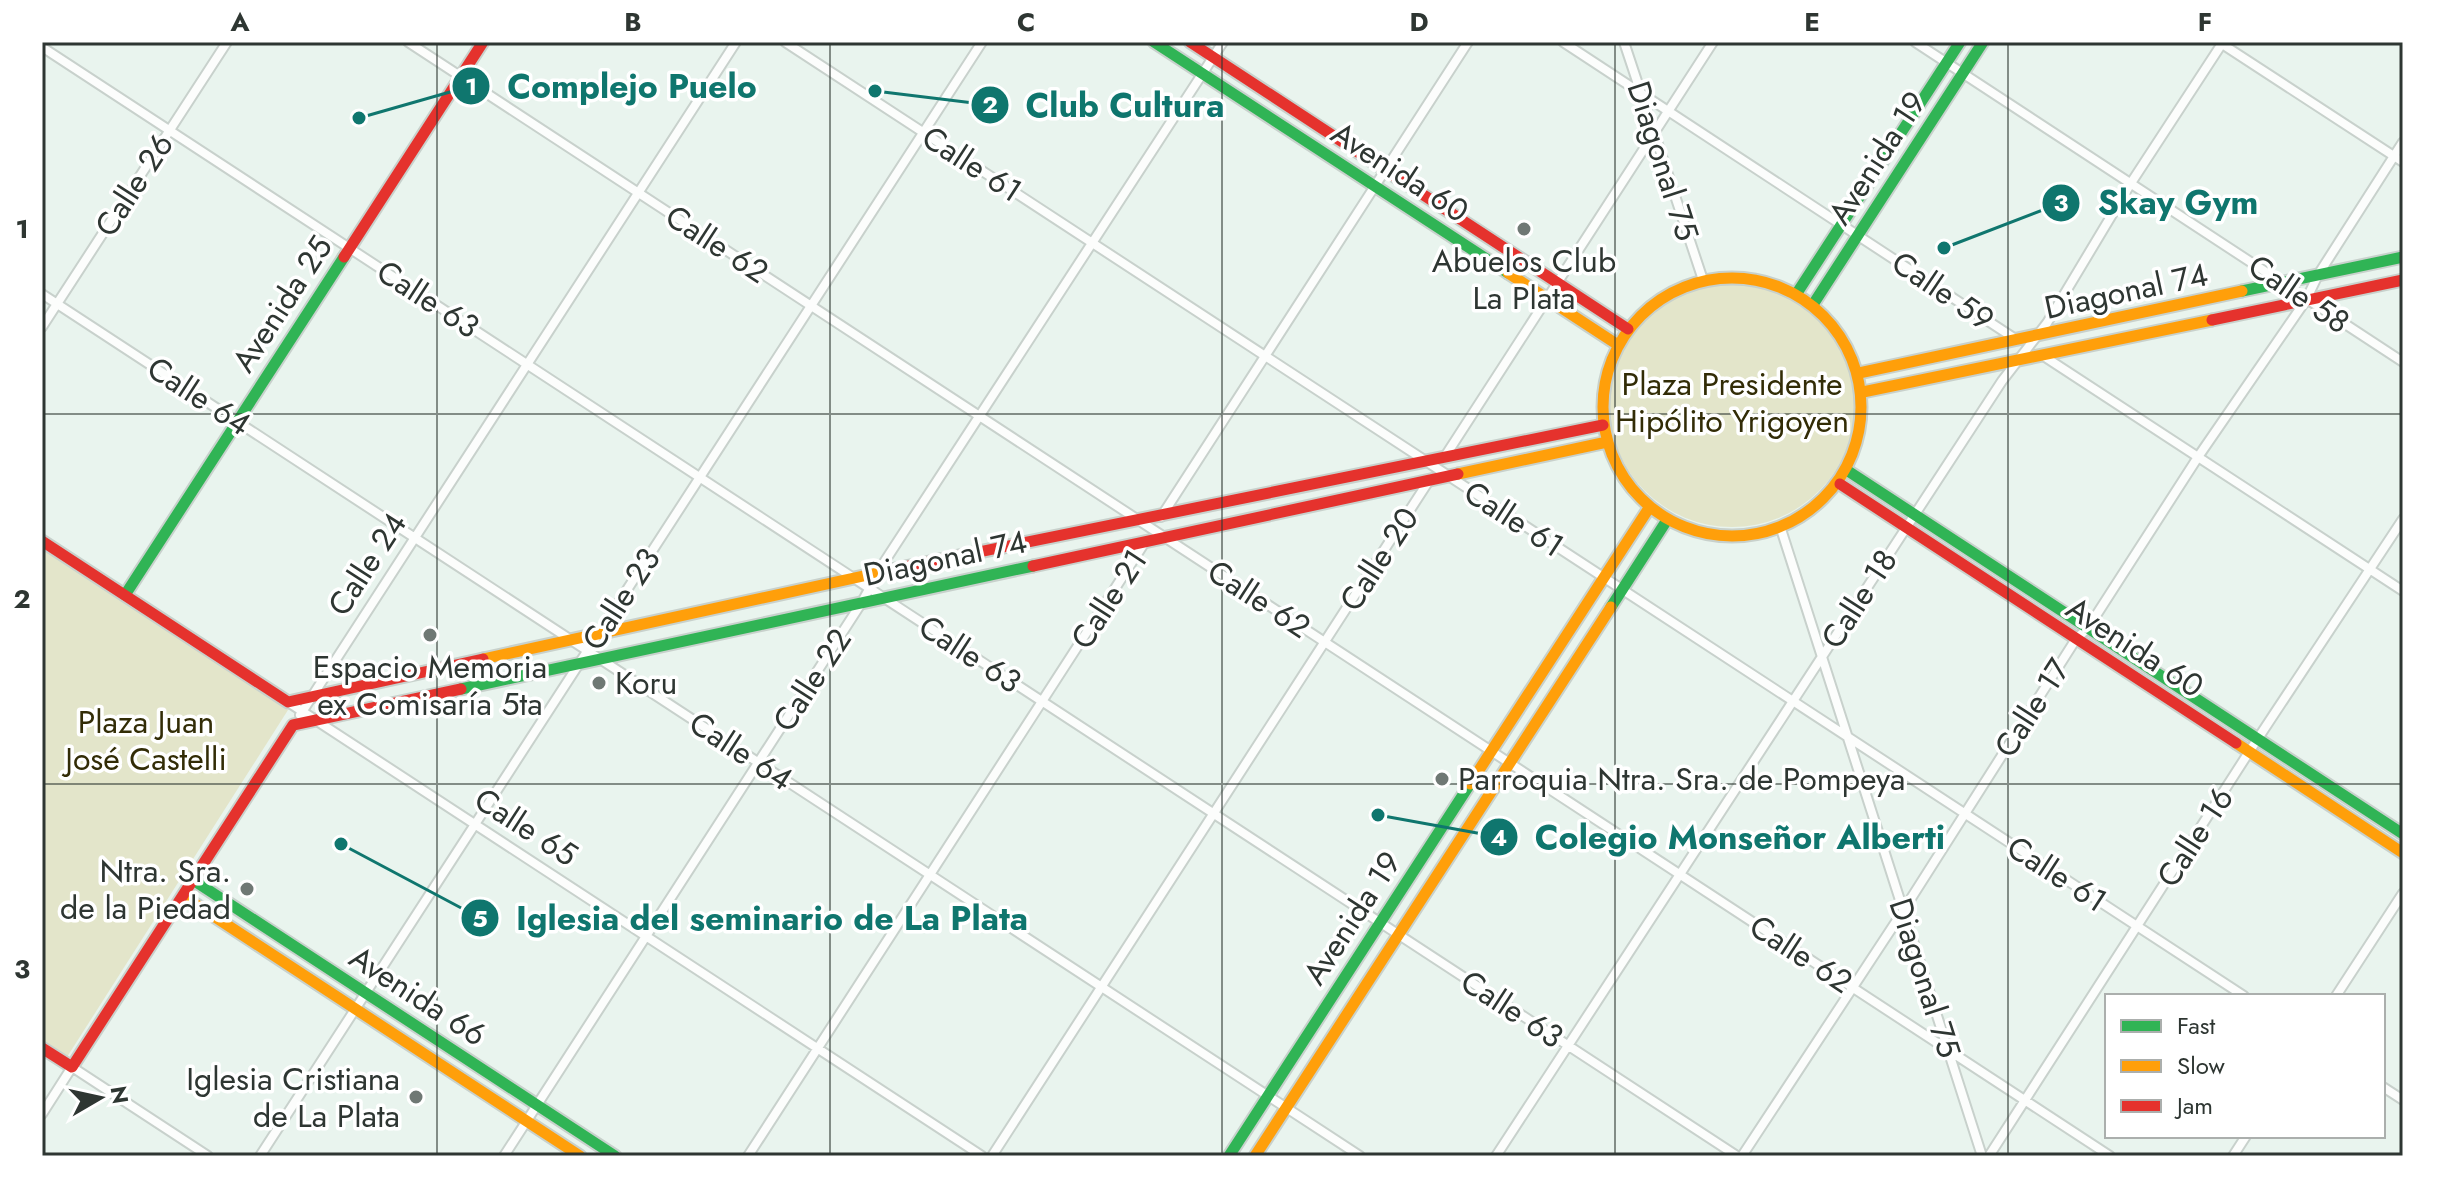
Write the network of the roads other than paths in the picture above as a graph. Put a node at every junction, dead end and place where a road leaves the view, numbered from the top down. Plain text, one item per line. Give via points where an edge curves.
1 (227, 42) edge
2 (408, 42) edge
3 (483, 42) edge
4 (736, 42) edge
5 (785, 42) edge
6 (982, 42) edge
7 (1154, 42) edge
8 (1190, 42) edge
9 (1223, 42) edge
10 (1468, 42) edge
11 (1563, 42) edge
12 (1624, 42) edge
13 (1713, 42) edge
14 (1915, 42) edge
15 (1960, 42) edge
16 (1983, 42) edge
17 (2221, 42) edge
18 (42, 47) edge
19 (1213, 57) junction
20 (1946, 63) junction
21 (1202, 74) junction
22 (1963, 74) junction
23 (460, 76) junction
24 (1641, 93) junction
25 (1669, 111) junction
26 (170, 130) junction
27 (923, 132) junction
28 (1655, 134) junction
29 (2403, 142) edge
30 (2394, 156) junction
31 (2403, 162) edge
32 (1385, 170) junction
33 (2131, 183) junction
34 (1376, 187) junction
35 (638, 193) junction
36 (1842, 224) junction
37 (1858, 235) junction
38 (1092, 243) junction
39 (349, 248) junction
40 (2403, 257) edge
41 (2318, 275) junction
42 (1703, 280) junction
43 (2403, 280) edge
44 (1558, 283) junction
45 (2284, 283) junction
46 (1797, 293) junction
47 (42, 294) edge
48 (1547, 299) junction
49 (2306, 300) junction
50 (1814, 303) junction
51 (57, 304) junction
52 (811, 306) junction
53 (42, 327) edge
54 (1628, 329) junction
55 (2036, 336) junction
56 (2023, 344) junction
57 (1618, 345) junction
58 (2041, 355) junction
59 (1266, 357) junction
60 (2018, 360) junction
61 (2403, 362) edge
62 (527, 364) junction
63 (1859, 373) junction
64 (1863, 392) junction
65 (979, 416) junction
66 (237, 421) junction
67 (1603, 425) junction
68 (1607, 442) junction
69 (1445, 457) junction
70 (2198, 457) junction
71 (1426, 461) junction
72 (1437, 469) junction
73 (1848, 471) junction
74 (1449, 476) junction
75 (700, 477) junction
76 (1430, 480) junction
77 (1840, 484) junction
78 (1649, 508) junction
79 (1914, 514) junction
80 (1161, 516) junction
81 (2403, 519) edge
82 (1141, 520) junction
83 (1667, 520) junction
84 (1780, 526) junction
85 (1906, 528) junction
86 (1153, 529) junction
87 (1165, 537) junction
88 (415, 538) junction
89 (42, 541) edge
90 (1146, 541) junction
91 (2370, 569) junction
92 (877, 574) junction
93 (1604, 577) junction
94 (856, 580) junction
95 (869, 588) junction
96 (1622, 589) junction
97 (2403, 591) edge
98 (125, 595) junction
99 (883, 598) junction
100 (862, 602) junction
101 (2088, 628) junction
102 (597, 636) junction
103 (2076, 639) junction
104 (573, 641) junction
105 (1325, 642) junction
106 (587, 651) junction
107 (1821, 656) junction
108 (599, 658) junction
109 (580, 662) junction
110 (311, 697) junction
111 (1793, 701) junction
112 (288, 702) junction
113 (1043, 702) junction
114 (302, 711) junction
115 (315, 719) junction
116 (293, 725) junction
117 (1848, 739) junction
118 (2259, 740) junction
119 (1491, 751) junction
120 (2249, 752) junction
121 (759, 763) junction
122 (1509, 763) junction
123 (1964, 813) junction
124 (1214, 814) junction
125 (475, 824) junction
126 (2403, 834) edge
127 (2403, 853) edge
128 (1680, 874) junction
129 (930, 875) junction
130 (193, 880) junction
131 (2403, 893) edge
132 (183, 896) junction
133 (1903, 911) junction
134 (1380, 922) junction
135 (2137, 926) junction
136 (1398, 934) junction
137 (646, 936) junction
138 (1101, 987) junction
139 (1851, 987) junction
140 (366, 993) junction
141 (2241, 994) edge
142 (2337, 994) edge
143 (355, 1009) junction
144 (1568, 1045) junction
145 (1947, 1047) junction
146 (42, 1048) edge
147 (818, 1048) junction
148 (72, 1067) junction
149 (2385, 1088) edge
150 (1268, 1096) junction
151 (2024, 1100) junction
152 (2403, 1100) edge
153 (537, 1105) junction
154 (1286, 1108) junction
155 (42, 1114) edge
156 (526, 1121) junction
157 (2245, 1138) edge
158 (208, 1156) edge
159 (260, 1156) edge
160 (504, 1156) edge
161 (580, 1156) edge
162 (615, 1156) edge
163 (748, 1156) edge
164 (982, 1156) edge
165 (992, 1156) edge
166 (1229, 1156) edge
167 (1255, 1156) edge
168 (1360, 1156) edge
169 (1496, 1156) edge
170 (1739, 1156) edge
171 (1982, 1156) edge
172 (1989, 1156) edge
173 (2110, 1156) edge
174 (2233, 1156) edge

1 - 26 street, Calle 26
2 - 23 street, Calle 62
3 - 23 main road, Avenida 25
4 - 35 street, Calle 24
5 - 27 street, Calle 61
6 - 27 street, Calle 23
7 - 21 main road, Avenida 60
8 - 19 main road, Avenida 60
9 - 19 street, Calle 22
10 - 32 street, Calle 21
11 - 24 street, Calle 59
12 - 24 street, Diagonal 75
13 - 25 street, Calle 20
14 - 20 street, Calle 58
15 - 20 main road, Avenida 19
16 - 22 main road, Avenida 19
17 - 30 street
17 - 33 street
18 - 26 street, Calle 63
19 - 21 street, Calle 22
19 - 32 main road, Avenida 60
20 - 22 street, Calle 58
20 - 36 main road, Avenida 19
21 - 34 main road, Avenida 60
21 - 38 street, Calle 22
22 - 33 street, Calle 58
22 - 37 main road, Avenida 19
23 - 35 street, Calle 62
23 - 39 main road, Avenida 25
24 - 25 street, Calle 59
24 - 28 street, Diagonal 75
25 - 28 street, Calle 20
25 - 36 street, Calle 59
26 - 39 street, Calle 63
26 - 51 street, Calle 26
27 - 38 street, Calle 61
27 - 52 street, Calle 23
28 - 42 street, Diagonal 75
28 - 44 street, Calle 20
29 - 30 street, Calle 17
30 - 31 street
30 - 41 street, Calle 17
32 - 34 street, Calle 21
32 - 44 main road, Avenida 60
33 - 45 street, Calle 58
33 - 55 street
34 - 48 main road, Avenida 60
34 - 59 street, Calle 21
35 - 52 street, Calle 62
35 - 62 street, Calle 24
36 - 37 street, Calle 59
36 - 46 main road, Avenida 19
37 - 50 main road, Avenida 19
37 - 56 street, Calle 59
38 - 59 street, Calle 61
38 - 65 street, Calle 22
39 - 62 street, Calle 63
39 - 66 main road, Avenida 25
40 - 41 main road, Diagonal 74
41 - 45 main road, Diagonal 74
41 - 49 street, Calle 17
42 - 46 main road via 1749,280
42 - 54 main road via 1661,298
43 - 49 main road, Diagonal 74
44 - 48 street, Calle 20
44 - 54 main road, Avenida 60
45 - 49 street, Calle 58
45 - 55 main road, Diagonal 74
46 - 50 main road
47 - 51 street, Calle 64
48 - 57 main road, Avenida 60
48 - 69 street, Calle 20
49 - 58 main road, Diagonal 74
49 - 61 street, Calle 58
49 - 70 street, Calle 17
50 - 63 main road
51 - 53 street, Calle 26
51 - 66 street, Calle 64
52 - 65 street, Calle 62
52 - 75 street, Calle 23
54 - 57 main road
55 - 56 main road, Diagonal 74
56 - 58 street, Calle 59
56 - 60 street, Calle 18
56 - 63 main road, Diagonal 74
57 - 67 main road via 1604,383
58 - 60 main road, Diagonal 74
58 - 70 street, Calle 59
59 - 71 street, Calle 61
59 - 80 street, Calle 21
60 - 64 main road, Diagonal 74
60 - 79 street, Calle 18
62 - 75 street, Calle 63
62 - 88 street, Calle 24
63 - 64 main road
64 - 73 main road
65 - 82 street, Calle 62
65 - 92 street, Calle 22
66 - 88 street, Calle 64
66 - 98 main road, Avenida 25
67 - 68 main road
67 - 69 main road, Diagonal 74
68 - 74 main road, Diagonal 74
68 - 78 main road via 1627,485
69 - 71 main road, Diagonal 74
69 - 72 street, Calle 20
70 - 91 street, Calle 59
70 - 101 street, Calle 17
71 - 72 street, Calle 61
71 - 80 main road, Diagonal 74
72 - 74 street, Calle 61
72 - 76 street, Calle 20
73 - 77 main road
73 - 79 main road, Avenida 60
74 - 76 main road, Diagonal 74
74 - 93 street, Calle 61
75 - 94 street, Calle 63
75 - 102 street, Calle 23
76 - 87 main road, Diagonal 74
76 - 105 street, Calle 20
77 - 84 main road via 1803,516
77 - 85 main road, Avenida 60
78 - 83 main road
78 - 93 main road, Avenida 19
79 - 85 street, Calle 18
79 - 101 main road, Avenida 60
80 - 82 main road, Diagonal 74
80 - 86 street, Calle 21
81 - 91 street, Calle 16
82 - 86 street, Calle 62
82 - 92 main road, Diagonal 74
83 - 84 main road via 1708,532 1745,533
83 - 96 main road, Avenida 19
84 - 107 street, Diagonal 75
85 - 103 main road, Avenida 60
85 - 107 street, Calle 18
86 - 87 street, Calle 62
86 - 90 street, Calle 21
87 - 90 main road, Diagonal 74
87 - 105 street, Calle 62
88 - 104 street, Calle 64
88 - 110 street, Calle 24
89 - 98 main road, Calle 65
90 - 99 main road, Diagonal 74
90 - 113 street, Calle 21
91 - 97 street, Calle 59
91 - 118 street, Calle 16
92 - 94 main road, Diagonal 74
92 - 95 street, Calle 22
93 - 96 street, Calle 61
93 - 119 main road, Avenida 19
94 - 95 street, Calle 63
94 - 102 main road, Diagonal 74
95 - 99 street, Calle 63
95 - 100 street, Calle 22
96 - 111 street, Calle 61
96 - 122 main road, Avenida 19
98 - 112 main road, Calle 65
99 - 100 main road, Diagonal 74
99 - 113 street, Calle 63
100 - 108 main road, Diagonal 74
100 - 121 street, Calle 22
101 - 103 street, Calle 17
101 - 118 main road, Avenida 60
102 - 104 main road, Diagonal 74
102 - 106 street, Calle 23
103 - 120 main road, Avenida 60
103 - 123 street, Calle 17
104 - 106 street, Calle 64
104 - 110 main road, Diagonal 74
105 - 119 street, Calle 62
105 - 124 street, Calle 20
106 - 108 street, Calle 64
106 - 109 street, Calle 23
107 - 111 street, Calle 18
107 - 117 street, Diagonal 75
108 - 109 main road, Diagonal 74
108 - 121 street, Calle 64
109 - 115 main road, Diagonal 74
109 - 125 street, Calle 23
110 - 112 main road, Diagonal 74
110 - 114 street, Calle 24
111 - 117 street, Calle 61
111 - 128 street, Calle 18
112 - 114 street, Calle 65
113 - 124 street, Calle 63
113 - 129 street, Calle 21
114 - 115 street, Calle 65
114 - 116 street, Calle 24
115 - 116 main road, Diagonal 74
115 - 125 street, Calle 65
116 - 130 main road, Calle 24
117 - 123 street, Calle 61
117 - 133 street, Diagonal 75
118 - 120 street, Calle 16
118 - 126 main road, Avenida 60
119 - 122 street, Calle 62
119 - 134 main road, Avenida 19
120 - 127 main road, Avenida 60
120 - 135 street, Calle 16
121 - 129 street, Calle 64
121 - 137 street, Calle 22
122 - 128 street, Calle 62
122 - 136 main road, Avenida 19
123 - 133 street, Calle 17
123 - 135 street, Calle 61
124 - 134 street, Calle 63
124 - 138 street, Calle 20
125 - 137 street, Calle 65
125 - 140 street, Calle 23
128 - 139 street, Calle 62
128 - 144 street, Calle 18
129 - 138 street, Calle 64
129 - 147 street, Calle 21
130 - 132 main road, Calle 24
130 - 140 main road, Avenida 66
131 - 142 street
132 - 143 main road, Avenida 66
132 - 148 main road, Calle 24
133 - 139 street, Calle 17
133 - 145 street, Diagonal 75
134 - 136 street, Calle 63
134 - 150 main road, Avenida 19
135 - 141 street, Calle 61
135 - 151 street, Calle 16
136 - 144 street, Calle 63
136 - 154 main road, Avenida 19
137 - 147 street, Calle 65
137 - 153 street, Calle 22
138 - 150 street, Calle 64
138 - 165 street, Calle 20
139 - 145 street, Calle 62
139 - 170 street, Calle 17
140 - 143 street, Calle 23
140 - 153 main road, Avenida 66
143 - 156 main road, Avenida 66
143 - 159 street, Calle 23
144 - 169 street, Calle 18
144 - 170 street, Calle 63
145 - 151 street, Calle 62
145 - 171 street, Diagonal 75
146 - 148 main road
147 - 163 street, Calle 21
147 - 164 street, Calle 65
148 - 155 street, Calle 24
148 - 158 street
149 - 152 street
150 - 154 street, Calle 64
150 - 166 main road, Avenida 19
151 - 172 street, Calle 16
151 - 173 street, Calle 62
153 - 156 street, Calle 22
153 - 162 main road, Avenida 66
154 - 167 main road, Avenida 19
154 - 168 street, Calle 64
156 - 160 street, Calle 22
156 - 161 main road, Avenida 66
157 - 174 street

